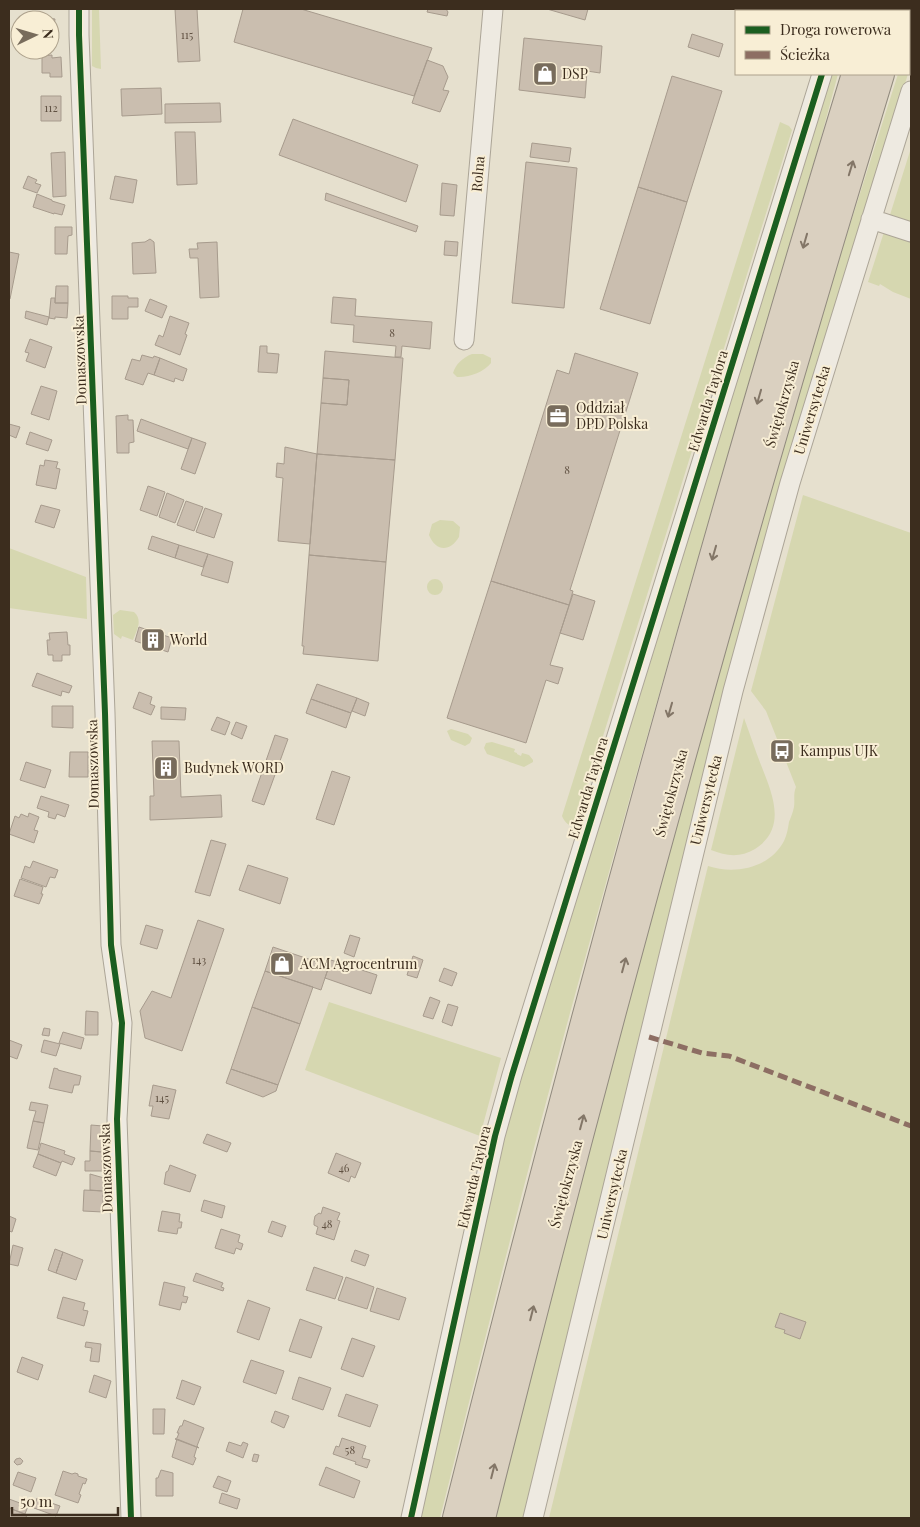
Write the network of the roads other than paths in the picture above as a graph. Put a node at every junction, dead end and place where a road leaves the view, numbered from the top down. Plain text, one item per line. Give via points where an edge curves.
1 (80, 9) edge
2 (493, 9) edge
3 (822, 75) edge
4 (856, 75) edge
5 (880, 75) edge
6 (911, 93) edge
7 (908, 116) edge
8 (871, 219) junction
9 (911, 232) edge
10 (464, 340) dead end
11 (131, 1518) edge
12 (411, 1518) edge
13 (457, 1518) edge
14 (481, 1518) edge
15 (533, 1518) edge

1 - 11 street, Domaszowska via 110,930 122,1037 118,1128
2 - 10 street, Rolna
3 - 12 street, Edwarda Taylora via 509,1084
4 -> 13 highway, Świętokrzyska via 723,523 620,889
14 -> 5 highway, Świętokrzyska via 549,1248 687,734
6 - 7 street, Uniwersytecka
7 - 8 street, Uniwersytecka
8 - 9 street
8 - 15 street, Uniwersytecka via 790,483 733,691

